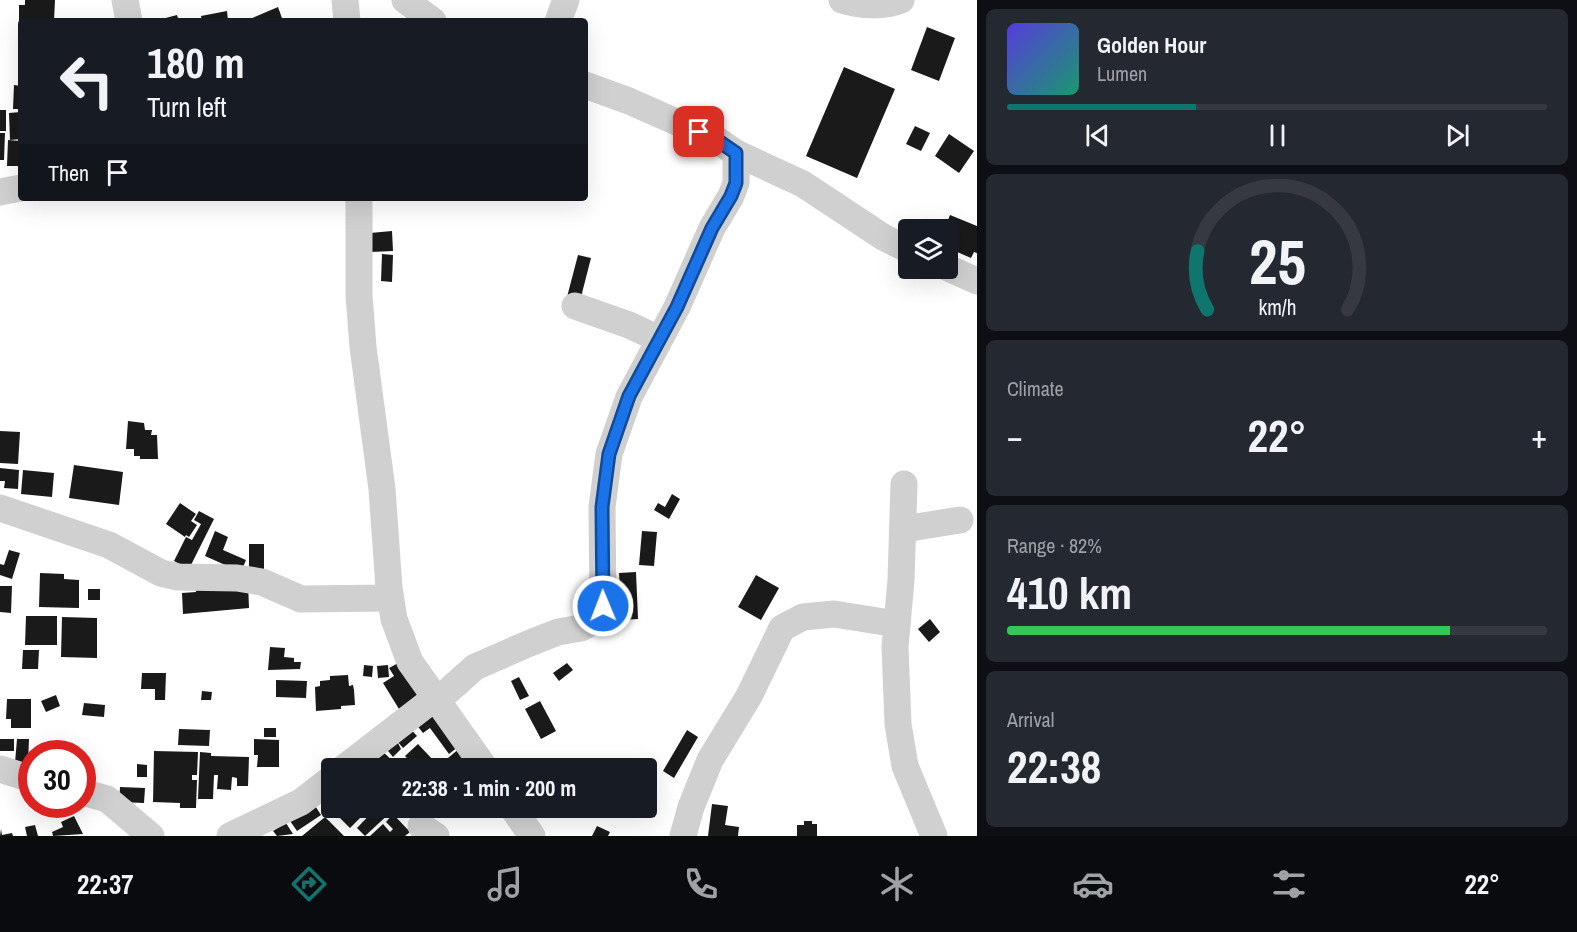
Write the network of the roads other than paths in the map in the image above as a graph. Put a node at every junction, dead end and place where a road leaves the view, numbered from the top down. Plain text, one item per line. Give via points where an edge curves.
1 (125, 0) edge
2 (345, 0) edge
3 (405, 0) edge
4 (566, 0) edge
5 (842, 0) edge
6 (901, 0) edge
7 (128, 18) edge
8 (347, 18) edge
9 (429, 18) edge
10 (559, 18) edge
11 (588, 86) edge
12 (736, 153) junction
13 (776, 172) junction
14 (736, 183) junction
15 (18, 189) edge
16 (0, 192) edge
17 (359, 201) edge
18 (898, 244) edge
19 (958, 272) edge
20 (977, 281) edge
21 (574, 306) dead end
22 (659, 339) junction
23 (904, 484) dead end
24 (0, 508) edge
25 (960, 520) dead end
26 (904, 529) junction
27 (390, 598) junction
28 (897, 624) junction
29 (437, 698) junction
30 (357, 758) edge
31 (478, 758) edge
32 (0, 769) edge
33 (18, 775) edge
34 (321, 787) edge
35 (96, 796) edge
36 (520, 818) edge
37 (151, 836) edge
38 (230, 836) edge
39 (532, 836) edge
40 (683, 836) edge
41 (934, 836) edge

1 - 7 street
2 - 8 street
3 - 9 street
4 - 10 street
5 - 6 street via 874,4
11 - 12 street via 717,140
12 - 13 street
12 - 14 street
13 - 14 street
13 - 18 street via 803,184
14 - 22 street
15 - 16 street
17 - 27 street via 359,296 385,516
19 - 20 street
21 - 22 street
22 - 29 street via 629,396 609,454 602,507 603,606 594,621 475,667
23 - 26 street
24 - 27 street via 109,545 161,573 178,577 261,582 301,599
25 - 26 street
26 - 28 street
27 - 29 street via 401,643
28 - 40 street via 834,614 803,617 782,628 749,696 710,760
28 - 41 street via 897,724 905,766
29 - 30 street
29 - 31 street
32 - 33 street
34 - 38 street via 302,802
35 - 37 street via 106,799
36 - 39 street

